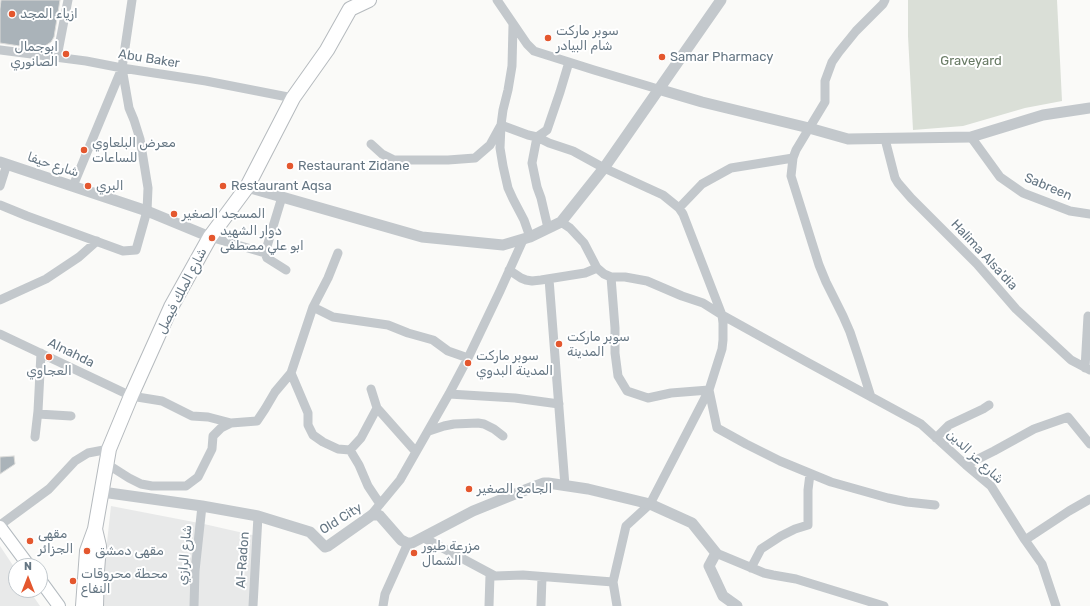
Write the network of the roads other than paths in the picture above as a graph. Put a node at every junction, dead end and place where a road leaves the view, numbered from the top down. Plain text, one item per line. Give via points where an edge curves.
1 (68, 0) edge
2 (132, 0) edge
3 (369, 0) edge
4 (497, 0) edge
5 (721, 0) edge
6 (885, 0) edge
7 (513, 25) junction
8 (0, 50) edge
9 (57, 57) junction
10 (569, 62) junction
11 (122, 68) junction
12 (658, 89) junction
13 (292, 98) junction
14 (1090, 108) edge
15 (501, 125) junction
16 (809, 128) junction
17 (537, 136) junction
18 (971, 137) junction
19 (885, 139) junction
20 (371, 144) dead end
21 (793, 158) junction
22 (4, 163) edge
23 (604, 168) junction
24 (0, 186) edge
25 (73, 186) junction
26 (247, 187) junction
27 (282, 197) junction
28 (0, 205) edge
29 (679, 208) junction
30 (147, 211) junction
31 (1090, 214) edge
32 (561, 222) junction
33 (548, 228) junction
34 (210, 237) junction
35 (526, 239) junction
36 (97, 241) junction
37 (265, 253) junction
38 (338, 253) dead end
39 (597, 268) junction
40 (286, 270) dead end
41 (509, 270) junction
42 (611, 277) junction
43 (549, 279) junction
44 (0, 300) edge
45 (312, 307) junction
46 (722, 315) junction
47 (1088, 316) dead end
48 (0, 334) edge
49 (41, 353) junction
50 (468, 358) junction
51 (1088, 369) edge
52 (291, 373) junction
53 (372, 390) dead end
54 (708, 390) junction
55 (449, 394) junction
56 (131, 396) junction
57 (871, 398) junction
58 (559, 404) junction
59 (989, 405) dead end
60 (377, 408) junction
61 (38, 414) junction
62 (71, 416) dead end
63 (231, 423) junction
64 (428, 431) junction
65 (503, 436) dead end
66 (35, 437) dead end
67 (936, 438) junction
68 (1090, 444) edge
69 (109, 449) junction
70 (350, 450) junction
71 (416, 452) junction
72 (107, 464) junction
73 (966, 465) junction
74 (810, 474) junction
75 (565, 486) junction
76 (102, 492) junction
77 (1090, 499) edge
78 (380, 504) junction
79 (650, 504) junction
80 (202, 506) junction
81 (935, 506) dead end
82 (372, 515) junction
83 (258, 516) junction
84 (0, 526) edge
85 (95, 529) junction
86 (424, 538) junction
87 (1025, 540) junction
88 (408, 543) junction
89 (716, 553) junction
90 (23, 558) edge
91 (751, 568) junction
92 (490, 575) junction
93 (542, 577) junction
94 (613, 582) junction
95 (48, 591) edge
96 (59, 606) edge
97 (83, 606) edge
98 (96, 606) edge
99 (194, 606) edge
100 (253, 606) edge
101 (383, 606) edge
102 (488, 606) edge
103 (541, 606) edge
104 (617, 606) edge
105 (737, 606) edge
106 (884, 606) edge
107 (1056, 606) edge

1 - 9 street
2 - 11 street
3 - 13 main road, شارع الملك فيصل via 350,9 327,50
4 - 7 street
5 - 12 street
6 - 16 street via 832,62 825,81 825,102
7 - 10 street via 536,52
7 - 15 street via 512,66
8 - 9 street, Abu Baker
9 - 11 street, Abu Baker
10 - 12 street
10 - 17 street via 547,130
11 - 13 street, Abu Baker
11 - 25 street
11 - 30 street via 129,108 138,131 142,152 148,188
12 - 16 street
12 - 23 street
13 - 26 main road, شارع الملك فيصل
14 - 18 street via 1043,115
15 - 17 street
15 - 20 street via 490,145 475,158 394,160
15 - 35 street via 500,148 506,181 524,220
16 - 19 street via 848,139
16 - 21 street
17 - 23 street
17 - 33 street via 532,163
18 - 19 street
18 - 31 street, Sabreen via 1000,177 1024,193 1070,211
19 - 51 street, Halima Alsa'dia via 895,178 911,198 977,264 1016,309 1071,360
21 - 29 street via 731,168 702,184
21 - 57 street via 791,176 813,247 826,282 850,332
22 - 24 street
22 - 25 street, شارع حيفا
23 - 29 street via 662,195
23 - 32 street
25 - 30 street, شارع حيفا
26 - 27 street
26 - 34 main road, شارع الملك فيصل
27 - 35 street via 422,237 503,245
27 - 37 street
28 - 36 street
29 - 46 street
30 - 34 street, شارع حيفا
30 - 36 street via 136,250 123,251
32 - 33 street
32 - 39 street via 584,243
33 - 35 street
34 - 37 street
34 - 56 main road, شارع الملك فيصل via 171,307
35 - 41 street
36 - 44 street via 79,257 46,279
37 - 40 street via 267,258
38 - 45 street
39 - 42 street via 601,273
39 - 43 street via 585,273
41 - 43 street via 526,280
41 - 50 street
42 - 46 street, شارع عز الدين via 647,281 703,303
42 - 54 street via 618,376 627,391 648,398
43 - 58 street
45 - 50 street via 333,317 388,325 433,340 448,352
45 - 52 street
46 - 54 street via 722,349
46 - 57 street, شارع عز الدين
47 - 51 street
48 - 49 street, Alnahda
49 - 56 street, Alnahda
49 - 61 street
50 - 55 street
52 - 63 street, Alnahda via 275,392 257,422
52 - 70 street via 308,413 308,425 313,435 323,442
53 - 60 street
54 - 74 street via 717,428
54 - 79 street
55 - 58 street
55 - 64 street
56 - 63 street, Alnahda via 162,401 192,416
56 - 69 main road, شارع الملك فيصل
57 - 67 street, شارع عز الدين via 921,424
58 - 75 street
59 - 67 street via 949,426
60 - 70 street via 361,438
60 - 71 street
61 - 62 street
61 - 66 street
63 - 72 street via 213,436 212,448 198,477 186,486 141,484
64 - 65 street via 449,424 474,423 489,426
64 - 71 street
67 - 73 street, شارع عز الدين
68 - 73 street via 1068,417 1034,429
69 - 72 main road, شارع الملك فيصل
69 - 84 street via 88,453 75,461 49,489
70 - 78 street
71 - 78 street via 400,480
72 - 76 main road, شارع الملك فيصل
73 - 87 street, شارع عز الدين via 991,486
74 - 81 street via 874,494
74 - 91 street via 808,525 781,536 761,549
75 - 79 street
75 - 86 street via 546,483 520,492 473,511
76 - 80 street, Old City
76 - 85 main road, شارع الملك فيصل
77 - 87 street
78 - 82 street
79 - 89 street via 692,523
79 - 94 street via 626,526
80 - 83 street, Old City
80 - 99 street, شارع الرازي
82 - 83 street, Old City via 324,547 310,532
82 - 88 street, Old City via 380,516 403,542
83 - 100 street, Al-Radon
84 - 90 main road
85 - 97 main road via 87,551
85 - 98 main road via 99,546
86 - 88 street
86 - 92 street
87 - 107 street, شارع عز الدين via 1042,564
88 - 101 street via 385,594
89 - 91 street
89 - 105 street via 710,566 722,596
91 - 106 street
92 - 93 street
92 - 102 street
93 - 94 street
93 - 103 street
94 - 104 street
95 - 96 main road

